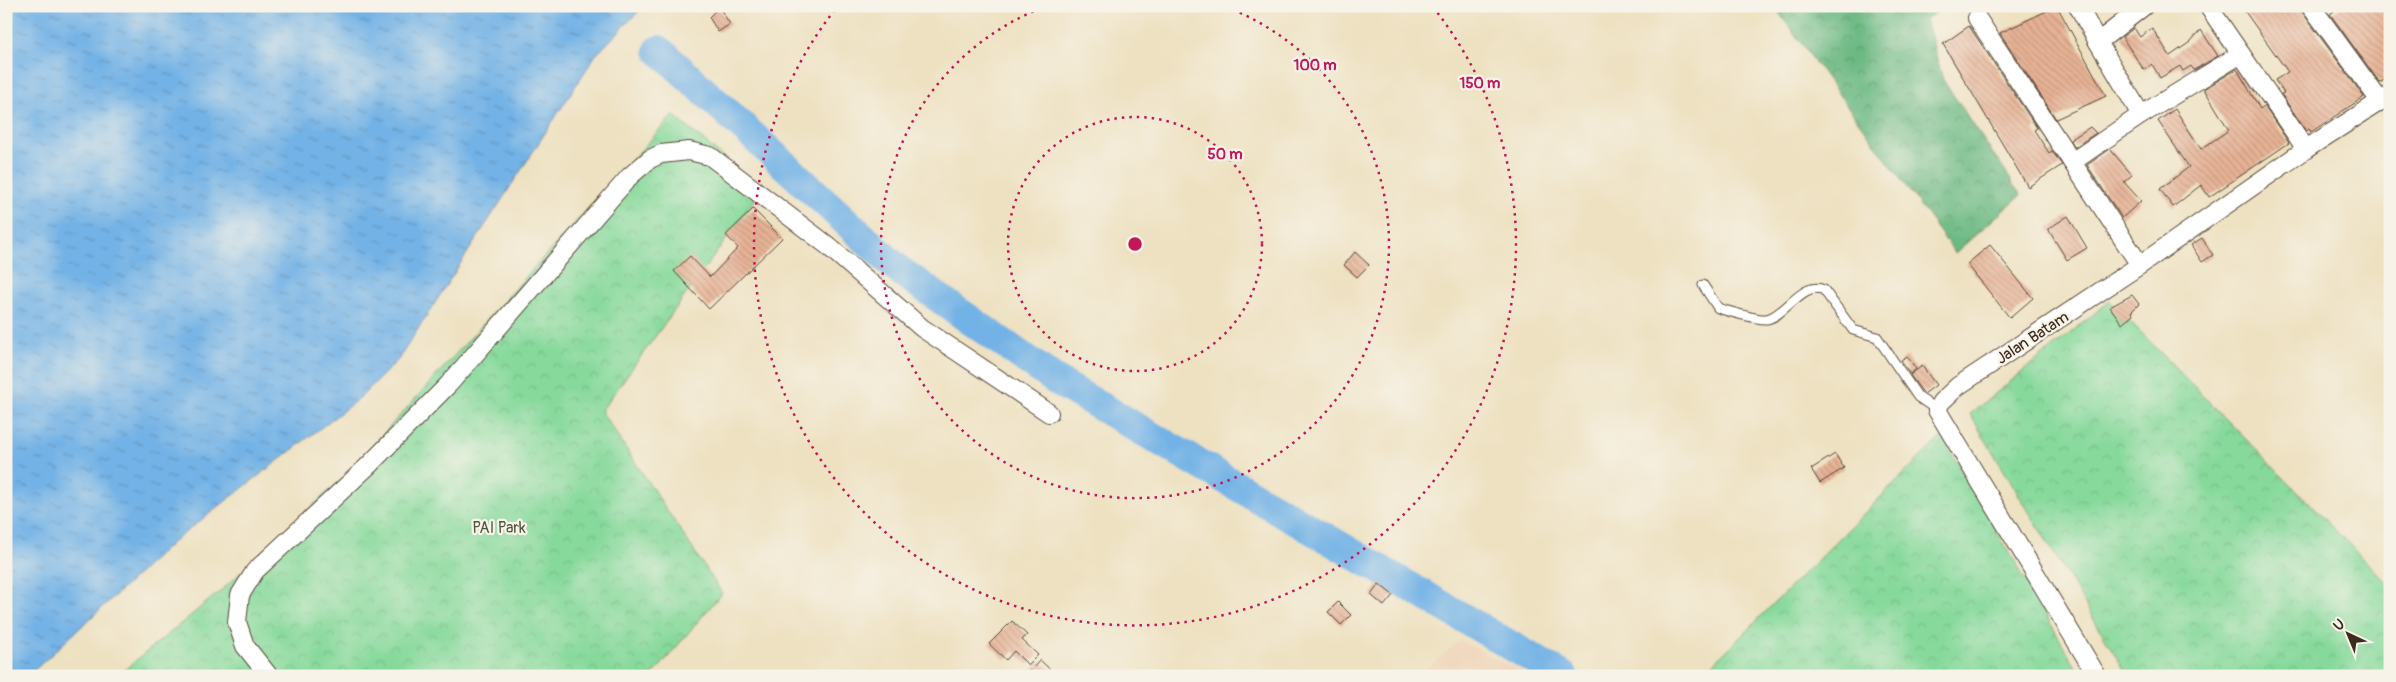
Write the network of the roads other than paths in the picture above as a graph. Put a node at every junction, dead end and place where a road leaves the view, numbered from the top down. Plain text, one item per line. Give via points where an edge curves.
1 (2078, 6) edge
2 (2144, 6) edge
3 (2208, 6) edge
4 (2311, 6) edge
5 (1977, 18) dead end
6 (2098, 42) junction
7 (2241, 54) junction
8 (2385, 98) edge
9 (2141, 115) junction
10 (2306, 149) junction
11 (2072, 162) junction
12 (2140, 265) junction
13 (1703, 285) dead end
14 (1937, 410) junction
15 (1049, 413) dead end
16 (269, 676) edge
17 (2097, 676) edge

1 - 6 street
2 - 6 street
3 - 7 street
4 - 8 street
5 - 11 street
6 - 9 street
7 - 9 street
7 - 10 street
8 - 10 street, Jalan Batam
9 - 11 street
10 - 12 street, Jalan Batam
11 - 12 street
12 - 14 street, Jalan Batam via 1958,386
13 - 14 lane via 1718,308 1764,319 1772,317 1810,289 1824,290 1853,330 1877,336 1918,397
14 - 17 street
15 - 16 street via 922,328 827,245 724,165 700,152 660,154 630,176 449,384 255,571 240,594 237,622 245,646

